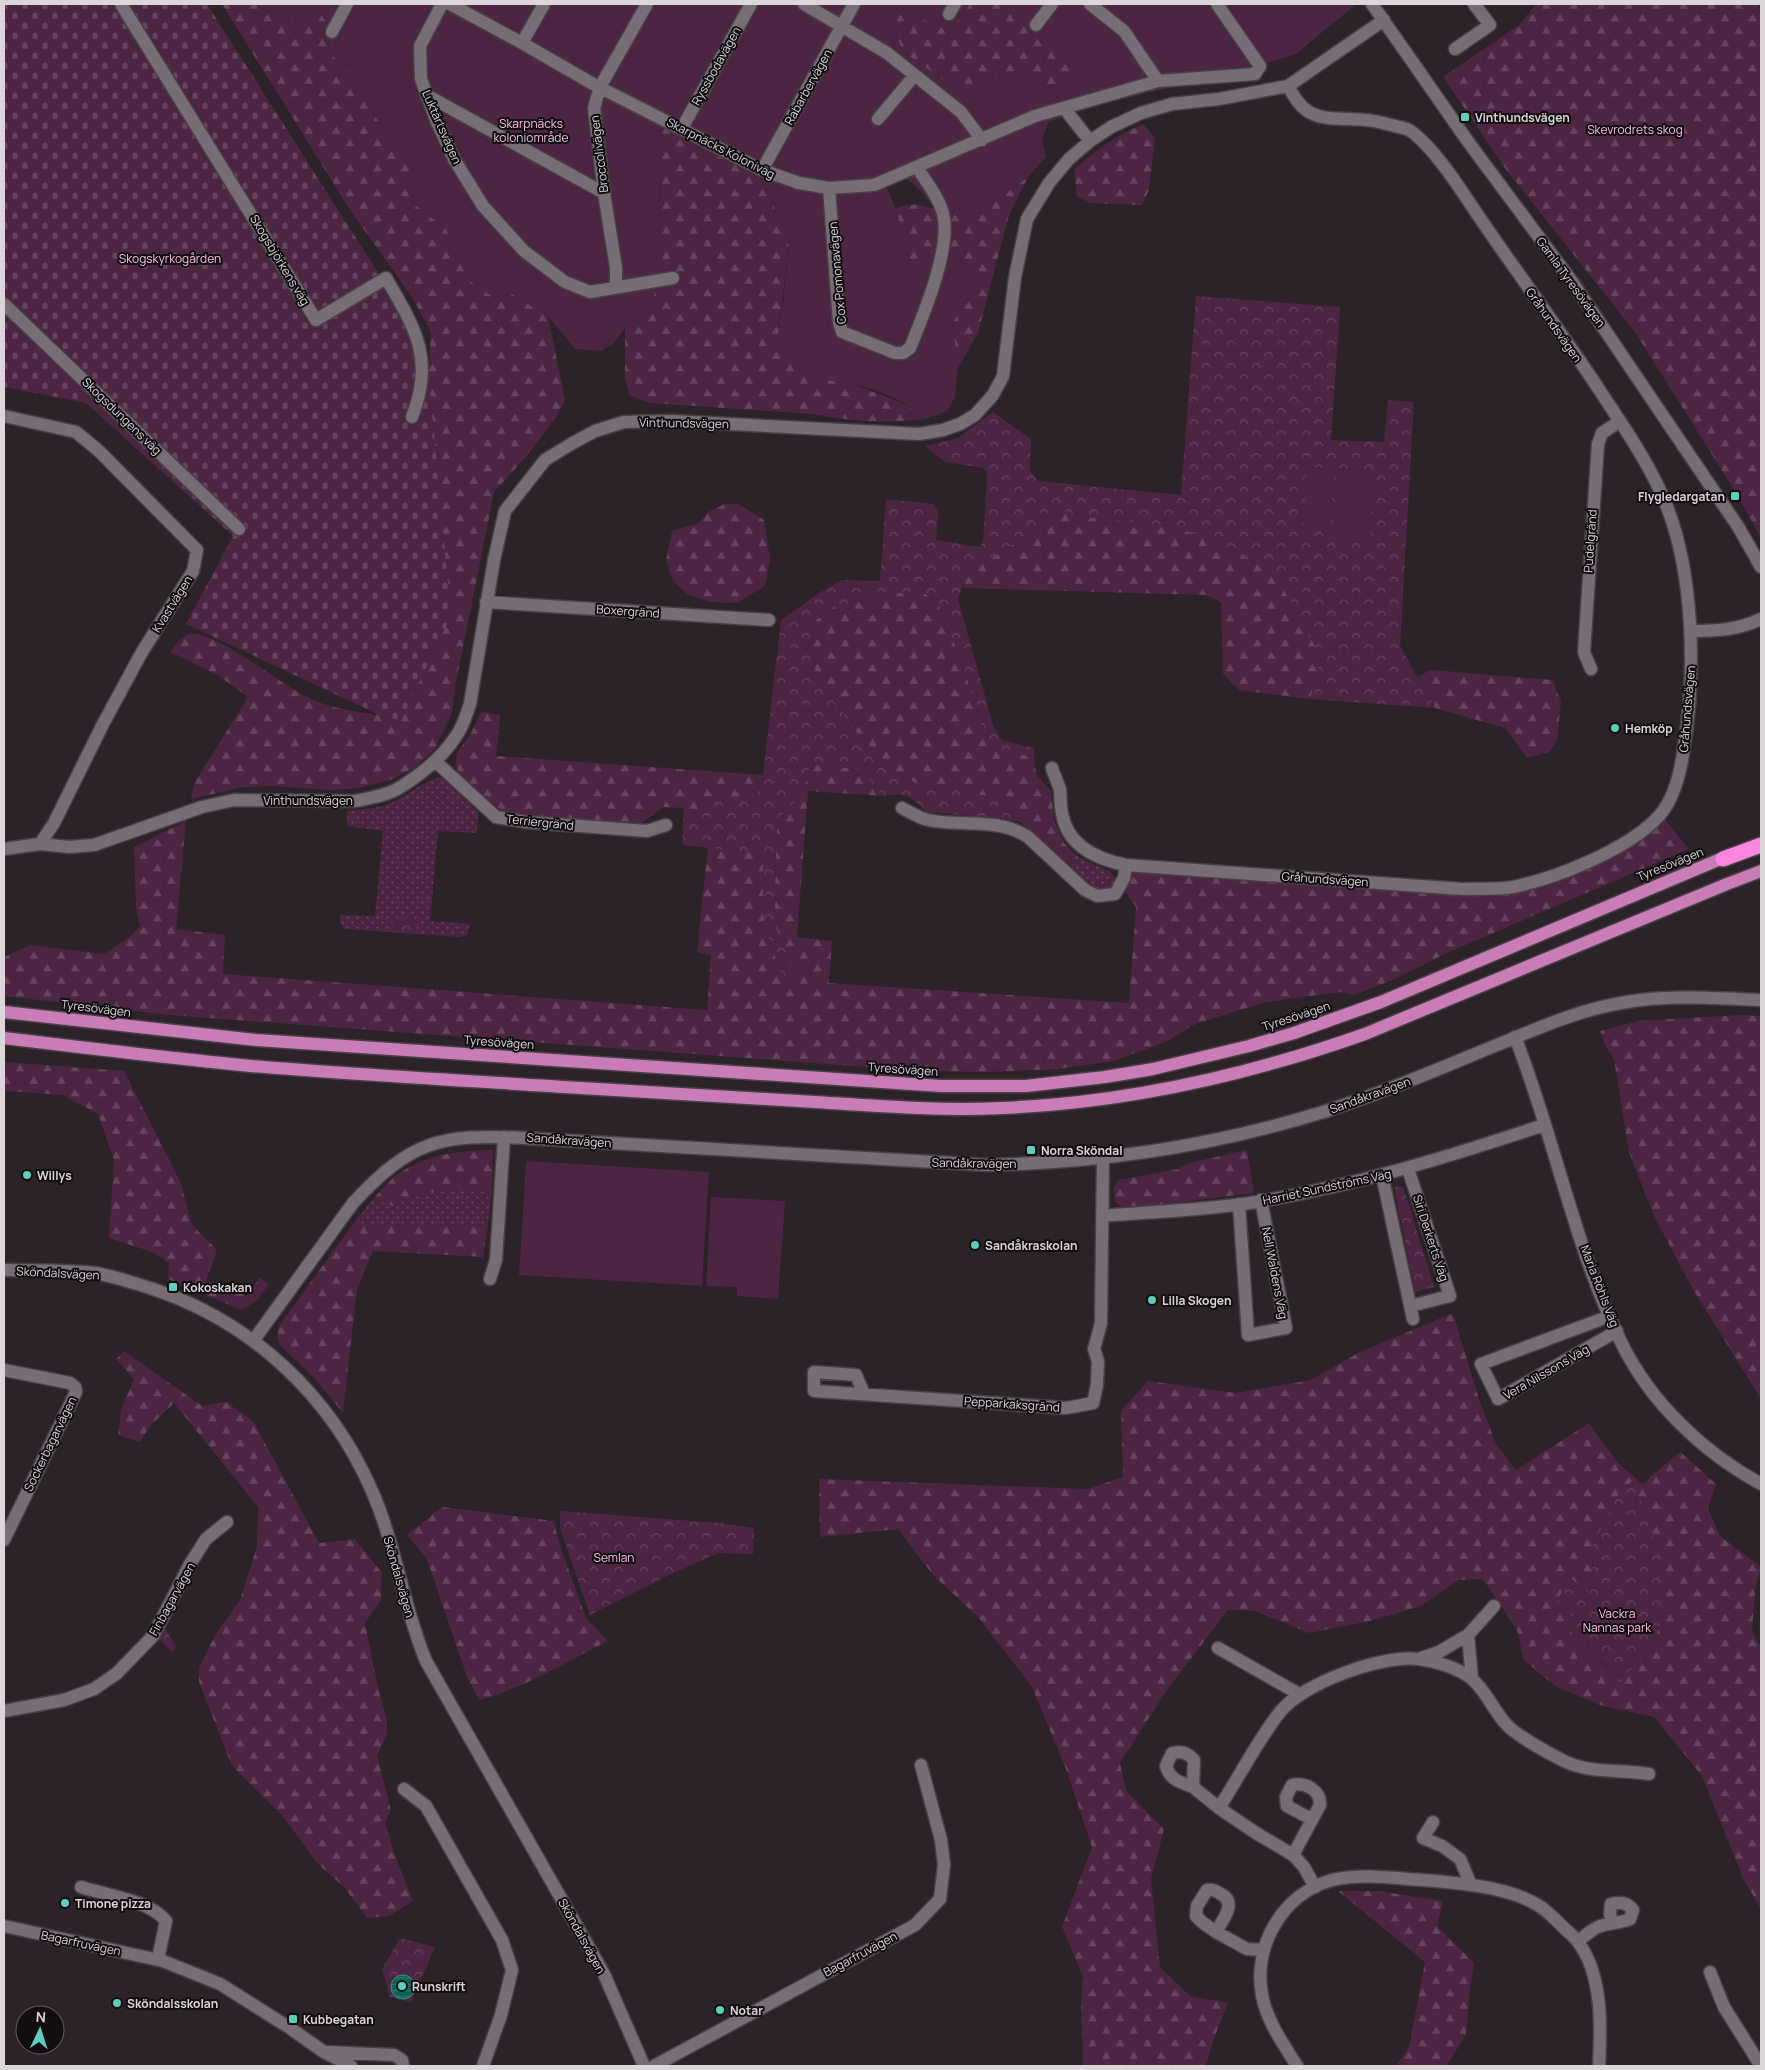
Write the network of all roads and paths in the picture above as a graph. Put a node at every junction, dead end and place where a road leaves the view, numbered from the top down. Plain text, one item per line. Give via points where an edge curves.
1 (121, 4) edge
2 (347, 4) edge
3 (442, 4) edge
4 (450, 4) edge
5 (544, 4) edge
6 (646, 4) edge
7 (751, 4) edge
8 (804, 4) edge
9 (854, 4) edge
10 (1052, 4) edge
11 (1090, 4) edge
12 (1217, 4) edge
13 (1372, 4) edge
14 (1474, 4) edge
15 (1384, 20) junction
16 (842, 25) junction
17 (1036, 25) dead end
18 (332, 32) dead end
19 (522, 43) junction
20 (1455, 49) dead end
21 (914, 76) junction
22 (1158, 82) junction
23 (1288, 86) junction
24 (600, 87) junction
25 (428, 96) junction
26 (1064, 108) junction
27 (878, 119) dead end
28 (682, 128) junction
29 (982, 140) junction
30 (1090, 142) junction
31 (917, 167) junction
32 (762, 170) junction
33 (830, 188) junction
34 (604, 192) junction
35 (673, 278) dead end
36 (616, 287) junction
37 (4, 304) edge
38 (4, 416) edge
39 (412, 417) dead end
40 (1620, 421) junction
41 (240, 529) dead end
42 (1761, 567) edge
43 (486, 602) junction
44 (1761, 619) edge
45 (769, 620) dead end
46 (1691, 632) junction
47 (1591, 670) dead end
48 (435, 761) junction
49 (1052, 768) dead end
50 (902, 808) dead end
51 (666, 825) dead end
52 (1761, 840) edge
53 (40, 844) junction
54 (1761, 845) edge
55 (4, 849) edge
56 (1723, 859) junction
57 (1126, 865) junction
58 (1761, 871) edge
59 (1761, 1000) edge
60 (4, 1012) edge
61 (1515, 1037) junction
62 (4, 1038) edge
63 (1544, 1126) junction
64 (504, 1137) junction
65 (1103, 1158) junction
66 (1408, 1169) junction
67 (1382, 1176) junction
68 (1261, 1200) junction
69 (1239, 1204) junction
70 (1102, 1216) junction
71 (4, 1270) edge
72 (490, 1279) dead end
73 (1410, 1306) junction
74 (1610, 1316) junction
75 (1413, 1319) dead end
76 (1617, 1331) junction
77 (254, 1341) junction
78 (4, 1370) edge
79 (864, 1394) dead end
80 (1761, 1484) edge
81 (227, 1522) dead end
82 (4, 1540) edge
83 (1494, 1606) dead end
84 (1468, 1635) junction
85 (1218, 1648) dead end
86 (1418, 1659) junction
87 (1472, 1679) junction
88 (1299, 1694) junction
89 (4, 1712) edge
90 (921, 1765) dead end
91 (1650, 1774) dead end
92 (1193, 1787) dead end
93 (404, 1789) dead end
94 (1219, 1808) junction
95 (1311, 1819) dead end
96 (1433, 1822) dead end
97 (1293, 1855) junction
98 (1471, 1885) junction
99 (81, 1887) dead end
100 (1315, 1887) junction
101 (1612, 1923) dead end
102 (4, 1926) edge
103 (1216, 1932) dead end
104 (1578, 1942) junction
105 (1263, 1950) junction
106 (158, 1959) junction
107 (1710, 1972) dead end
108 (324, 2052) junction
109 (351, 2066) edge
110 (403, 2066) edge
111 (482, 2066) edge
112 (644, 2066) edge
113 (654, 2066) edge
114 (1296, 2066) edge
115 (1599, 2066) edge
116 (1761, 2066) edge

1 - 39 street, Skogsbjörkens väg via 316,320 386,278 418,341 423,373 420,398
2 - 18 street
3 - 25 street, Luktärtsvägen via 420,46 421,78
4 - 19 street, Skarpnäcks Koloniväg
5 - 19 street
6 - 24 street, Broccolivägen
7 - 28 street, Ryssbodavägen
8 - 16 street
9 - 16 street, Rabarbervägen
10 - 17 street
11 - 22 street via 1124,31
12 - 22 street, Skarpnäcks Koloniväg via 1260,66 1255,74
13 - 15 street, Gamla Tyresövägen
14 - 20 street via 1490,25
15 - 23 street, Vinthundsvägen
15 - 42 street, Gamla Tyresövägen via 1469,144 1578,291 1739,528
16 - 21 street via 887,53
16 - 32 street, Rabarbervägen
19 - 24 street, Skarpnäcks Koloniväg
21 - 27 street
21 - 29 street via 961,112
22 - 26 street, Skarpnäcks Koloniväg
23 - 30 street, Vinthundsvägen via 1172,104 1141,113 1111,127
23 - 40 street, Gråhundsvägen via 1306,111 1318,116 1368,120 1407,129 1422,141 1457,184
24 - 28 street, Skarpnäcks Koloniväg
24 - 34 street, Broccolivägen via 594,108
25 - 34 street
25 - 36 street, Luktärtsvägen via 459,167 483,206 524,251 565,282 590,292
26 - 29 street, Skarpnäcks Koloniväg via 1035,116
26 - 30 street
28 - 32 street, Skarpnäcks Koloniväg
29 - 31 street, Skarpnäcks Koloniväg
30 - 43 street, Vinthundsvägen via 1049,183 1027,219 1015,277 1003,376 975,415 943,430 919,434 672,420 624,422 595,431 545,460 505,511
31 - 33 street, Skarpnäcks Koloniväg via 874,185
31 - 33 street, Cox Pomonavägen via 943,213 945,228 929,301 910,348 903,353 895,353 842,332
32 - 33 street, Skarpnäcks Koloniväg via 799,183
34 - 36 street, Broccolivägen
35 - 36 street, Luktärtsvägen
37 - 41 street, Skogsdungens väg
38 - 53 street, Kvastvägen via 76,432 197,550 193,572 142,652 54,823
40 - 46 street, Gråhundsvägen via 1666,504 1682,561
40 - 47 street, Pudelgränd via 1602,433 1598,444 1584,652
43 - 45 street, Boxergränd
43 - 48 street, Vinthundsvägen via 470,704 456,736
44 - 46 street via 1731,629
46 - 57 street, Gråhundsvägen via 1688,725 1682,764 1672,793 1660,815 1640,832 1588,861 1539,881 1510,888 1462,889
48 - 51 street, Terriergränd via 496,818 647,831
48 - 53 street, Vinthundsvägen via 398,788 373,798 355,801 234,800 202,807 94,845
49 - 57 street, Gråhundsvägen via 1067,830 1077,844 1094,855
50 - 57 street via 926,819 1000,825 1018,830 1085,890 1096,896 1115,894 1124,878
52 - 56 main road
53 - 55 street, Vinthundsvägen
54 - 56 highway, Tyresövägen
56 - 60 main road, Tyresövägen via 1390,998 1294,1033 1154,1069 1026,1086 941,1086 335,1047 169,1032
58 - 62 main road via 1324,1049 1183,1084 1055,1104 934,1109 731,1098 251,1066
59 - 61 street, Sandåkravägen via 1664,998 1620,1003 1560,1019
61 - 63 street, Maria Röhls Väg
61 - 65 street, Sandåkravägen via 1382,1092 1263,1130
63 - 66 street, Harriet Sundströms Väg
63 - 74 street, Maria Röhls Väg
64 - 65 street, Sandåkravägen via 986,1165
64 - 72 street via 496,1260
64 - 77 street, Sandåkravägen via 449,1139 422,1148 392,1164 353,1202
65 - 70 street, Pepparkaksgränd
66 - 67 street, Harriet Sundströms Väg
66 - 73 street, Siri Derkerts Väg via 1450,1296
67 - 68 street, Harriet Sundströms Väg
67 - 73 street
68 - 69 street, Harriet Sundströms Väg
68 - 69 street, Nell Waldens Väg via 1286,1328 1248,1335
69 - 70 street, Harriet Sundströms Väg
70 - 79 street, Pepparkaksgränd via 1101,1323 1094,1349 1098,1360 1093,1403 1066,1408
71 - 77 street, Sköndalsvägen via 96,1274 131,1282 187,1302
73 - 75 street
74 - 76 street, Maria Röhls Väg
74 - 76 street, Vera Nilssons Väg via 1481,1364 1498,1399
76 - 80 street, Maria Röhls Väg via 1643,1379 1675,1419 1742,1473
77 - 112 street, Sköndalsvägen via 299,1380 346,1440 384,1522 426,1661 604,1974
78 - 82 street, Sockerbagarvägen via 70,1383 76,1392
81 - 89 street, Finbagarvägen via 206,1539 153,1636 116,1674 94,1689 64,1700
83 - 84 street
84 - 86 street via 1439,1652
84 - 87 street
85 - 88 street
86 - 87 street via 1447,1666
86 - 88 street via 1374,1664 1337,1676
87 - 91 street via 1507,1726 1565,1762 1594,1770
88 - 94 street via 1281,1711
90 - 113 street, Bagarfruvägen via 941,1840 944,1865 940,1899 915,1925
92 - 94 street
93 - 111 street via 426,1806 502,1940 512,1970 501,2015
94 - 97 street
95 - 97 street
96 - 98 street via 1423,1838 1460,1859
97 - 100 street
98 - 100 street via 1348,1878
98 - 104 street via 1502,1891 1544,1909
99 - 106 street via 134,1902 162,1914 166,1921
100 - 105 street via 1286,1910 1273,1926
101 - 104 street via 1597,1927
102 - 106 street, Bagarfruvägen
103 - 105 street via 1247,1949
104 - 115 street via 1598,1993
105 - 114 street via 1262,1996 1273,2026
106 - 108 street, Bagarfruvägen via 220,1984
107 - 116 street via 1727,2012
108 - 109 street, Bagarfruvägen
108 - 110 street via 394,2054 402,2060

